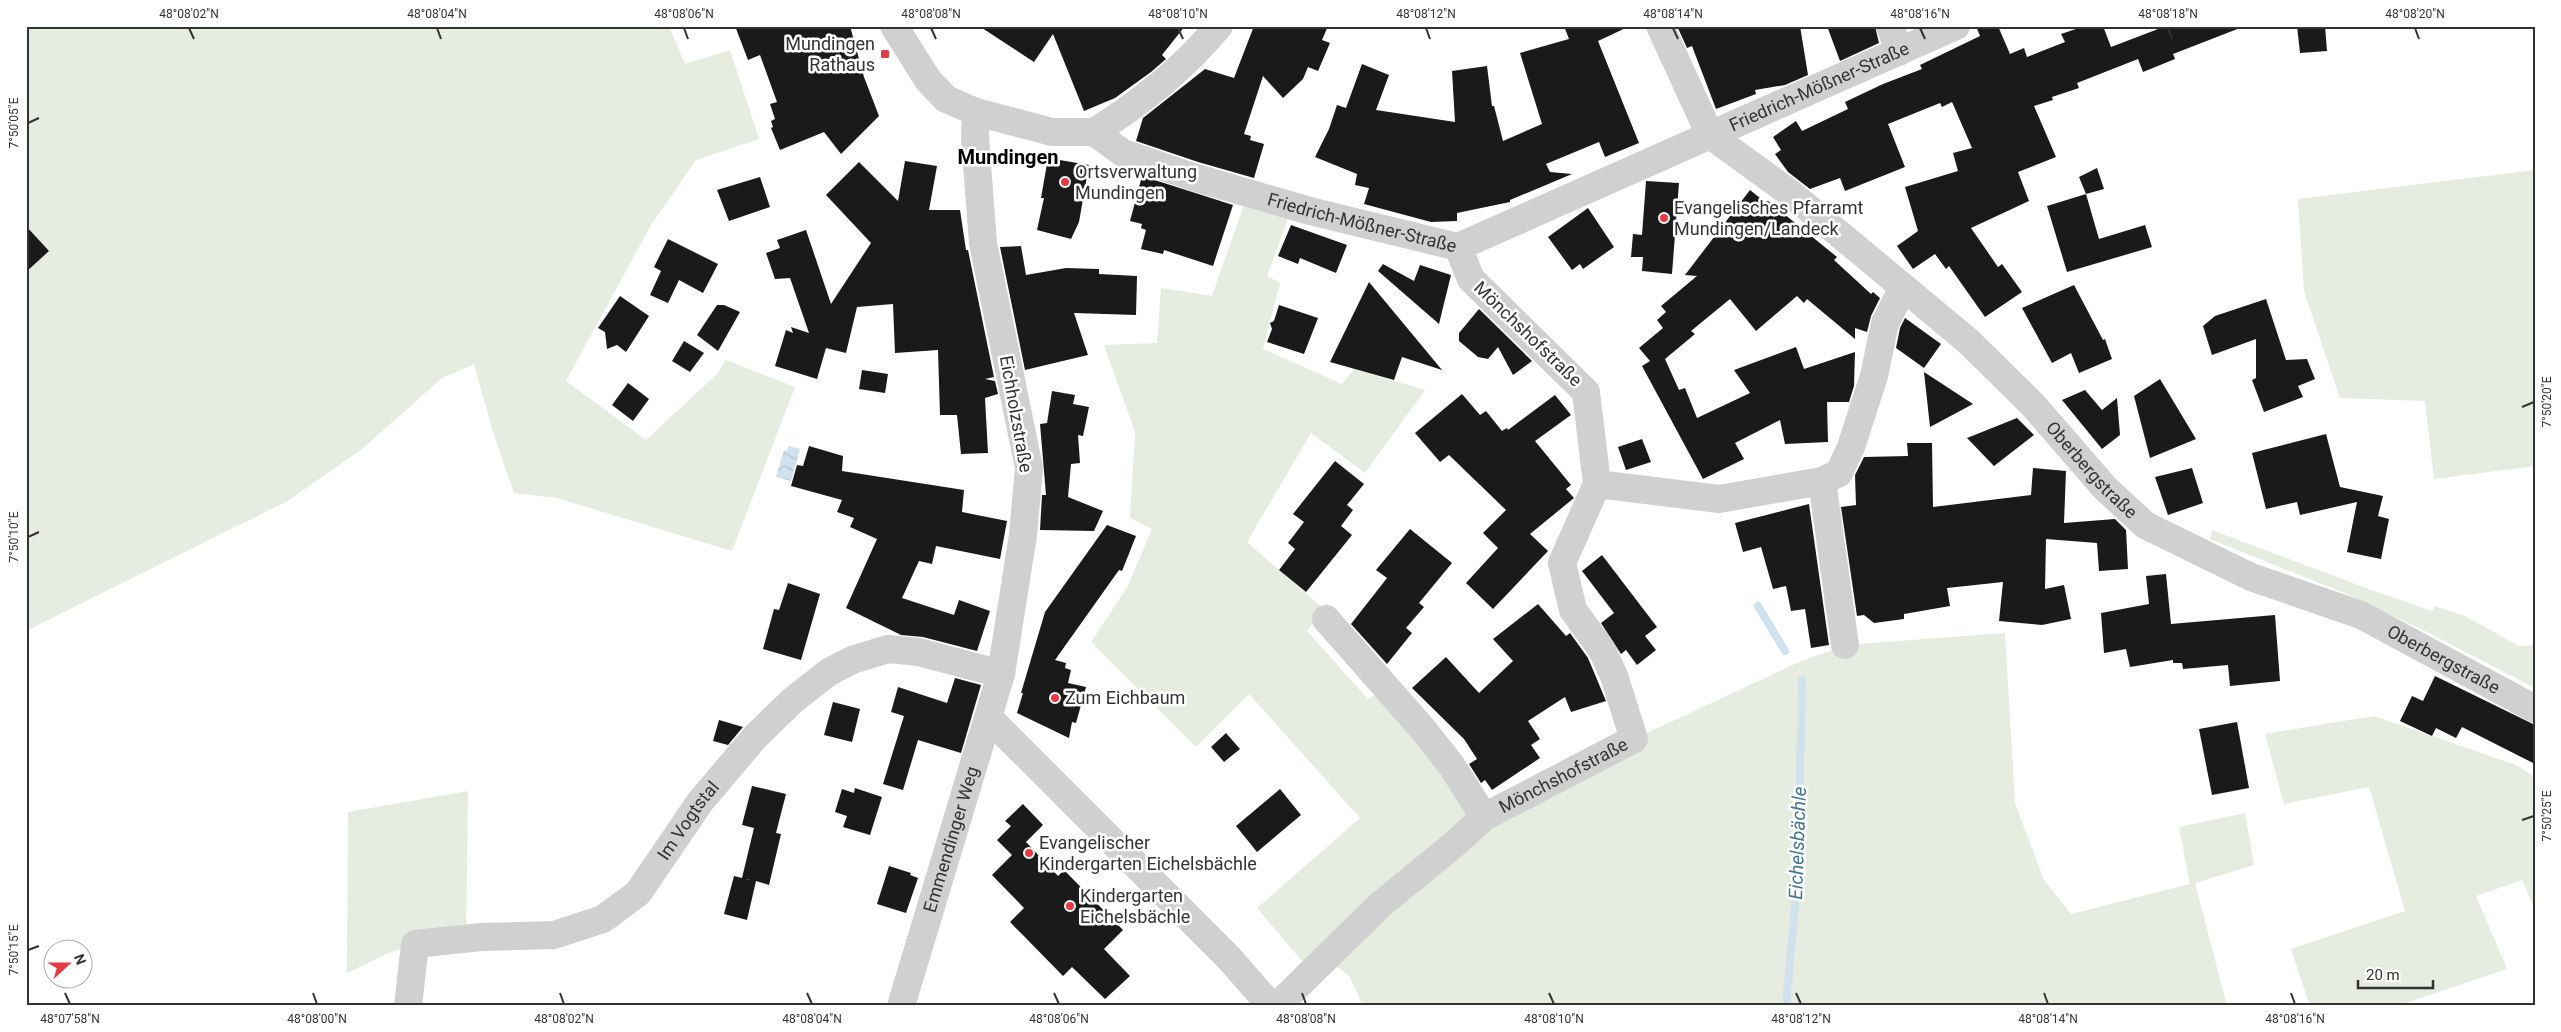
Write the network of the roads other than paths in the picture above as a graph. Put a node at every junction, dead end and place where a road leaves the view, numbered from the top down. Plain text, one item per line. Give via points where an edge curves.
1 (894, 26) edge
2 (1219, 26) edge
3 (1660, 26) edge
4 (1890, 26) edge
5 (1956, 26) edge
6 (1899, 52) junction
7 (976, 112) junction
8 (1094, 132) junction
9 (1710, 135) junction
10 (1458, 247) junction
11 (1902, 288) junction
12 (1822, 481) junction
13 (1597, 484) junction
14 (1326, 619) dead end
15 (1845, 645) dead end
16 (1001, 674) junction
17 (2535, 709) edge
18 (989, 718) junction
19 (1484, 816) junction
20 (408, 1006) edge
21 (900, 1006) edge
22 (1270, 1006) edge
23 (1277, 1006) edge

1 - 7 street via 928,80 946,99
2 - 8 street via 1195,54 1162,84
3 - 9 street, Friedrich-Mößner-Straße
4 - 6 street
5 - 6 street, Friedrich-Mößner-Straße
6 - 9 street, Friedrich-Mößner-Straße
7 - 8 street via 1052,132
7 - 16 street, Eichholzstraße via 983,243 1029,468 1023,535
8 - 10 street, Friedrich-Mößner-Straße via 1123,154 1193,177 1310,211
9 - 10 street, Friedrich-Mößner-Straße
9 - 11 street, Oberbergstraße via 1790,193
10 - 13 street, Mönchshofstraße via 1471,279 1586,392
11 - 12 street via 1885,323 1874,376 1850,447 1839,473
11 - 17 street, Oberbergstraße via 1968,342 2033,405 2106,488 2145,525 2252,577 2361,615
12 - 13 street via 1719,499
12 - 15 street
13 - 19 street, Mönchshofstraße via 1562,563 1573,610 1602,650 1634,739
14 - 19 street, Mönchshofstraße via 1427,734
16 - 18 street, Emmendinger Weg
16 - 20 street, Im Vogtstal via 919,652 888,649 852,660 829,672 792,701 755,737 700,802 638,893 603,919 554,935 481,937 415,944
18 - 21 street, Emmendinger Weg
18 - 22 street via 1229,958
19 - 23 street, Mönchshofstraße via 1380,905

